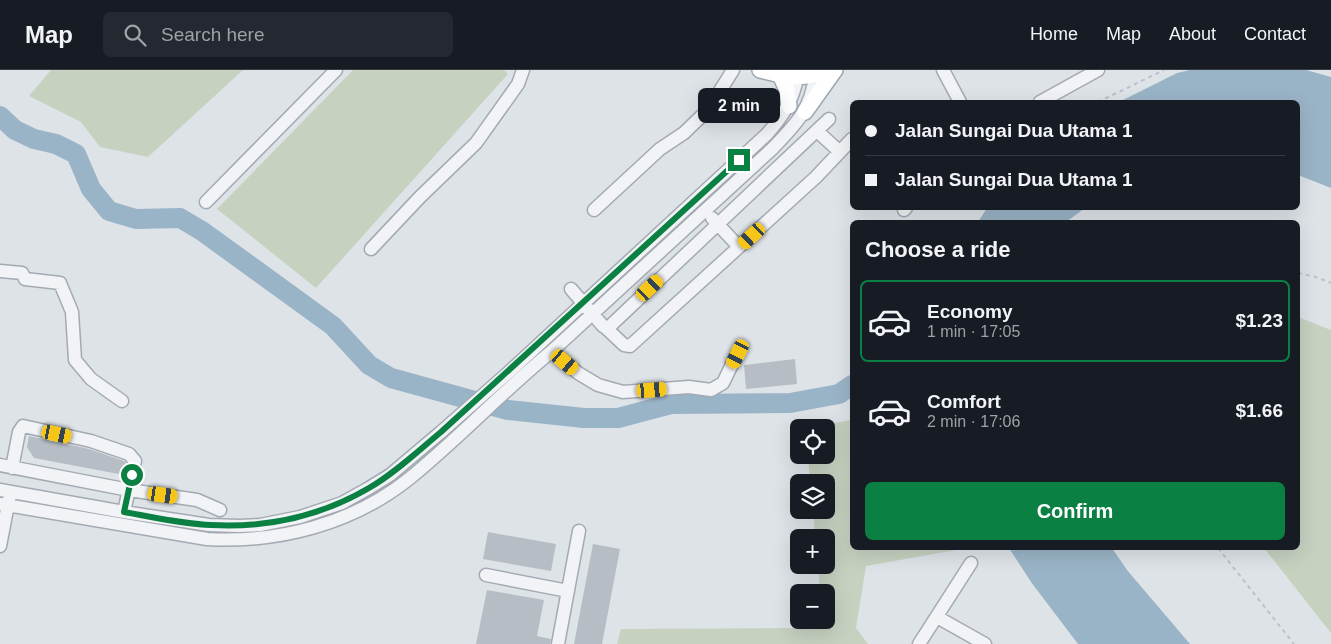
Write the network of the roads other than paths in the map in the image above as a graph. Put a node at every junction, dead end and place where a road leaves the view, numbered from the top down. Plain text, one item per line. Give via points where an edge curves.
1 (336, 70) edge
2 (523, 70) edge
3 (733, 70) edge
4 (760, 70) edge
5 (831, 70) edge
6 (835, 70) edge
7 (943, 70) edge
8 (1098, 70) edge
9 (780, 75) junction
10 (815, 76) junction
11 (797, 78) junction
12 (959, 100) edge
13 (1044, 100) edge
14 (788, 106) junction
15 (804, 112) junction
16 (829, 119) dead end
17 (816, 131) junction
18 (850, 141) edge
19 (840, 152) junction
20 (206, 202) dead end
21 (594, 210) dead end
22 (705, 211) junction
23 (718, 224) junction
24 (739, 247) junction
25 (371, 248) dead end
26 (0, 271) edge
27 (572, 289) dead end
28 (583, 303) junction
29 (593, 314) junction
30 (606, 328) junction
31 (552, 351) junction
32 (738, 354) dead end
33 (513, 376) junction
34 (122, 401) dead end
35 (6, 467) edge
36 (129, 490) junction
37 (5, 491) edge
38 (4, 504) edge
39 (220, 510) dead end
40 (124, 512) junction
41 (579, 531) dead end
42 (0, 546) edge
43 (971, 563) dead end
44 (486, 574) dead end
45 (568, 591) junction
46 (937, 617) junction
47 (558, 644) edge
48 (919, 644) edge
49 (985, 644) edge

1 - 20 street
2 - 25 street via 518,84 476,143
3 - 21 street via 714,104
4 - 9 main road
5 - 10 main road
6 - 15 main road
7 - 12 street
8 - 13 street
9 - 11 main road
9 - 14 main road via 787,90
10 - 11 main road
10 - 15 street via 813,92
11 - 14 street
14 - 28 street via 767,134
15 - 22 street via 772,149
16 - 17 street
17 - 19 street
17 - 23 street
18 - 19 street
19 - 24 street
22 - 23 street
22 - 29 street
23 - 24 street
23 - 30 street
24 - 30 street via 630,346 624,345
26 - 34 street via 22,274 25,279 60,283 72,312 75,360 91,379
27 - 28 street
28 - 29 street
28 - 33 street
29 - 30 street
29 - 31 street
31 - 32 street via 598,385 623,392 689,387 711,390 723,383
31 - 33 street
33 - 38 street via 448,444 409,479 348,516 304,531 236,541 207,539
33 - 40 street via 390,475 342,503 300,517 260,525 209,525
35 - 36 street
35 - 36 street via 23,426 91,441 129,454 135,461
36 - 39 street via 197,500
36 - 40 street
37 - 38 street
37 - 40 street
38 - 42 street
41 - 45 street
43 - 46 street
44 - 45 street
45 - 47 street
46 - 48 street
46 - 49 street

